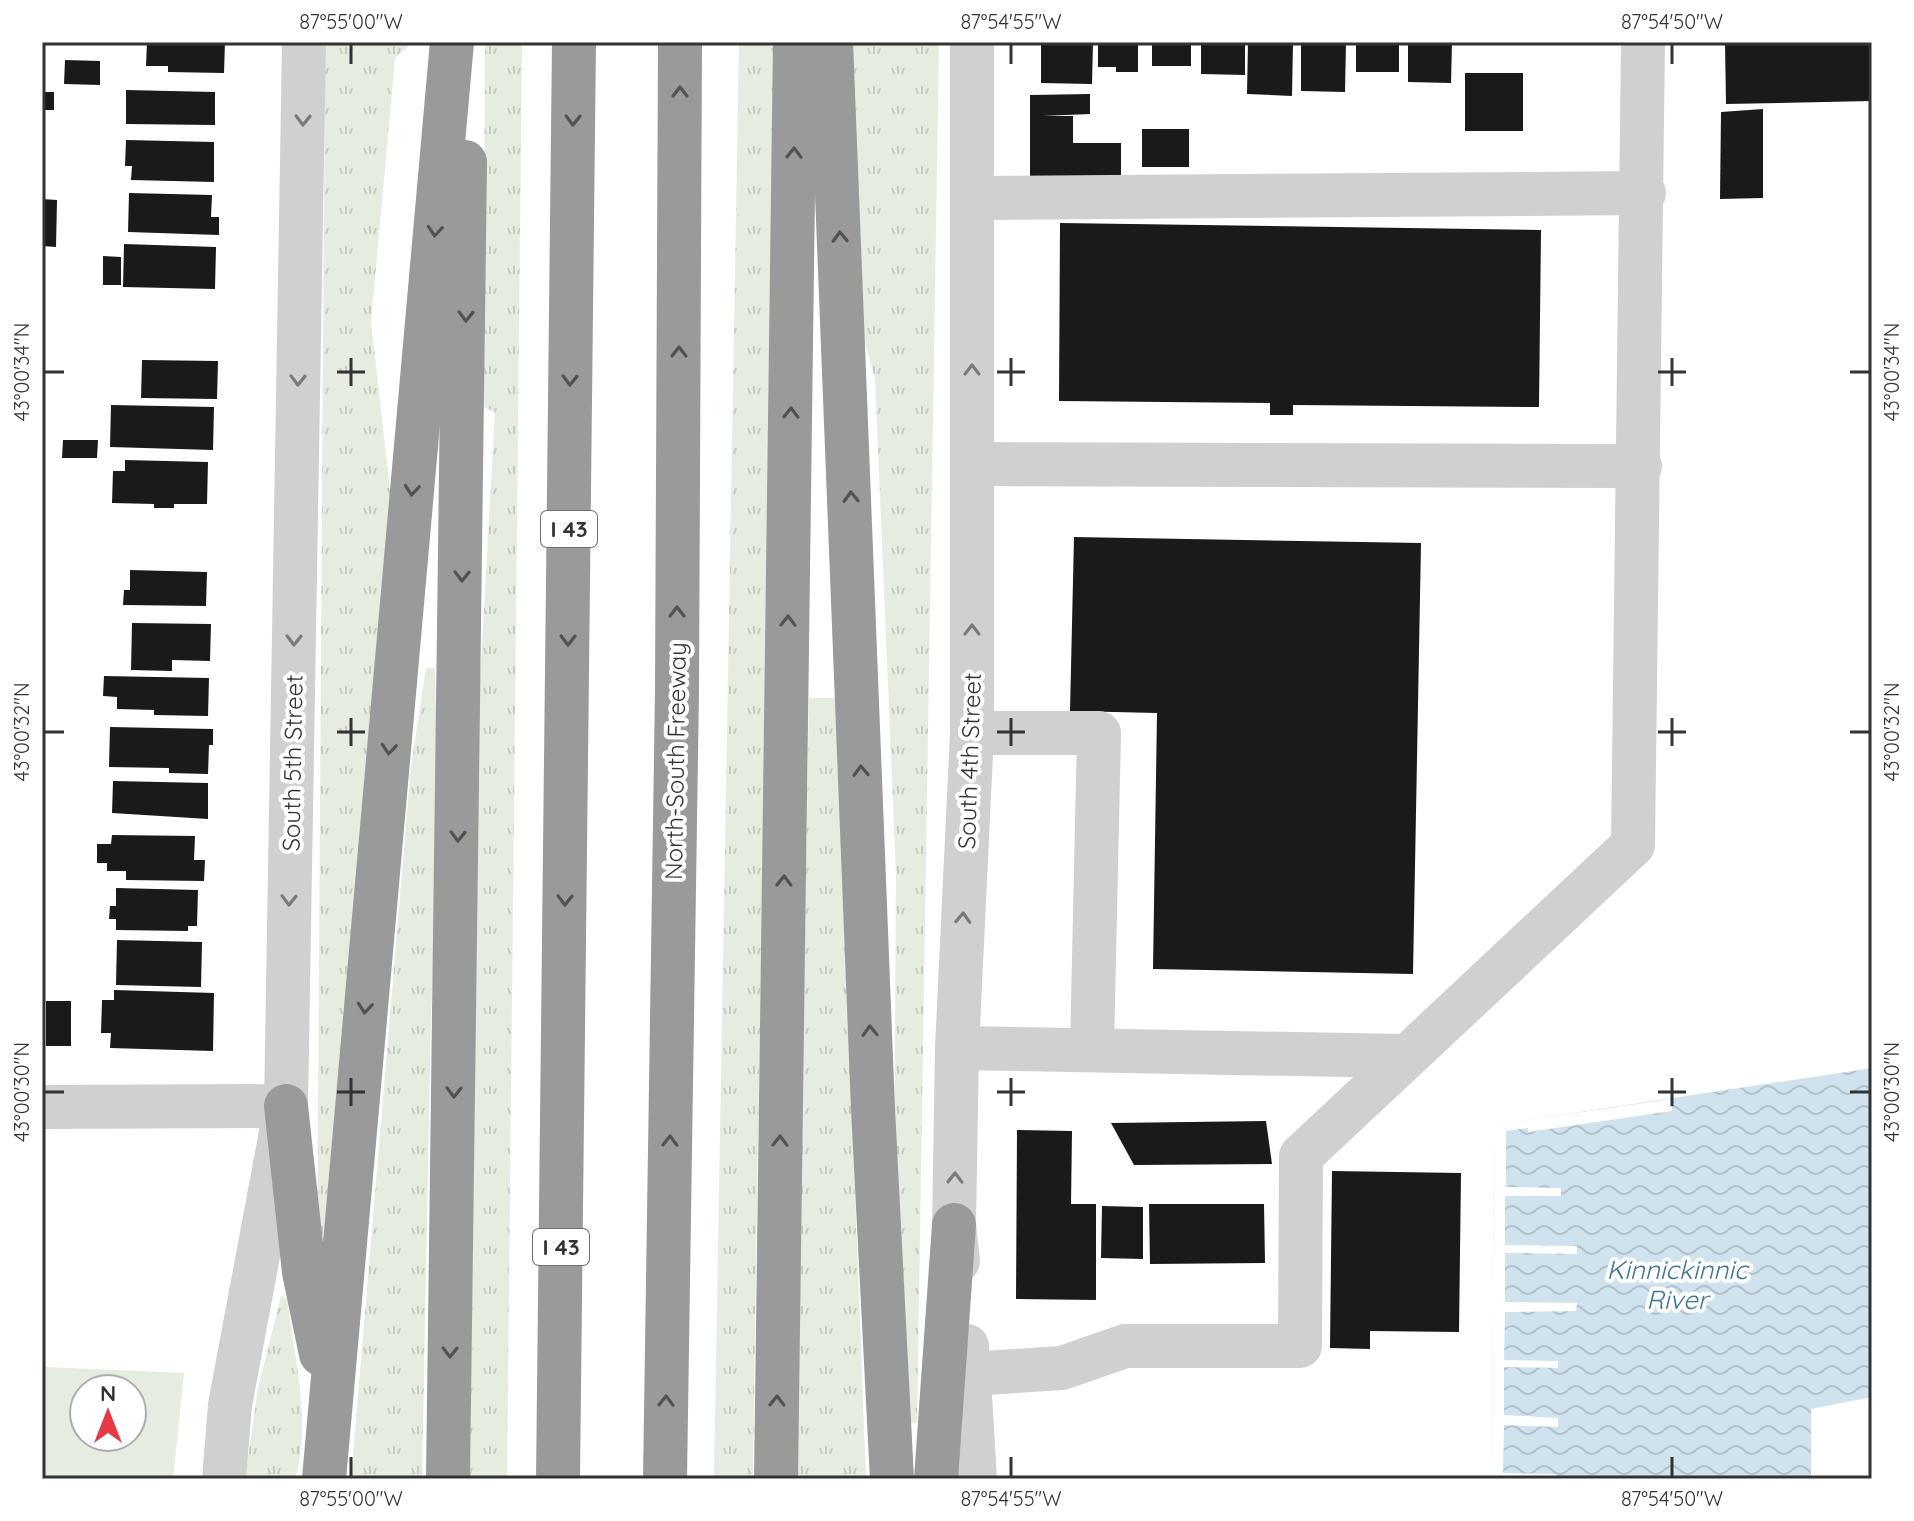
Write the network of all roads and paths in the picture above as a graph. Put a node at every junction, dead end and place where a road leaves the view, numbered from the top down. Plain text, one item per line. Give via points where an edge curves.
1 (304, 42) edge
2 (452, 42) edge
3 (462, 42) edge
4 (574, 42) edge
5 (680, 42) edge
6 (795, 42) edge
7 (831, 42) edge
8 (972, 42) edge
9 (1643, 42) edge
10 (1644, 193) junction
11 (972, 198) junction
12 (972, 464) junction
13 (1640, 466) junction
14 (972, 733) junction
15 (957, 1048) junction
16 (1092, 1049) junction
17 (1404, 1056) junction
18 (286, 1106) junction
19 (42, 1107) edge
20 (954, 1225) junction
21 (970, 1374) junction
22 (331, 1387) junction
23 (224, 1479) edge
24 (324, 1479) edge
25 (448, 1479) edge
26 (558, 1479) edge
27 (665, 1479) edge
28 (776, 1479) edge
29 (892, 1479) edge
30 (936, 1479) edge
31 (975, 1479) edge

1 -> 18 street, South 5th Street
2 -> 22 highway
3 -> 25 highway via 467,221
4 -> 26 highway, I 43
27 -> 5 highway, North-South Freeway
28 -> 6 highway
29 -> 7 highway
8 - 11 street, South 4th Street
9 - 10 street
10 - 11 street
10 - 13 street
12 -> 11 street, South 4th Street
12 - 13 street
14 -> 12 street, South 4th Street
13 - 17 street via 1633,845
15 -> 14 street, South 4th Street
14 - 16 street via 1099,733
15 - 16 street
20 -> 15 street, South 4th Street
16 - 17 street
17 - 21 street via 1301,1156 1300,1346 1125,1346 1062,1368
18 - 19 street
18 - 22 highway via 304,1272
18 - 23 street, South 5th Street via 230,1405
20 - 21 street, South 4th Street
20 - 30 highway
21 - 31 street, South 4th Street
22 - 24 highway

